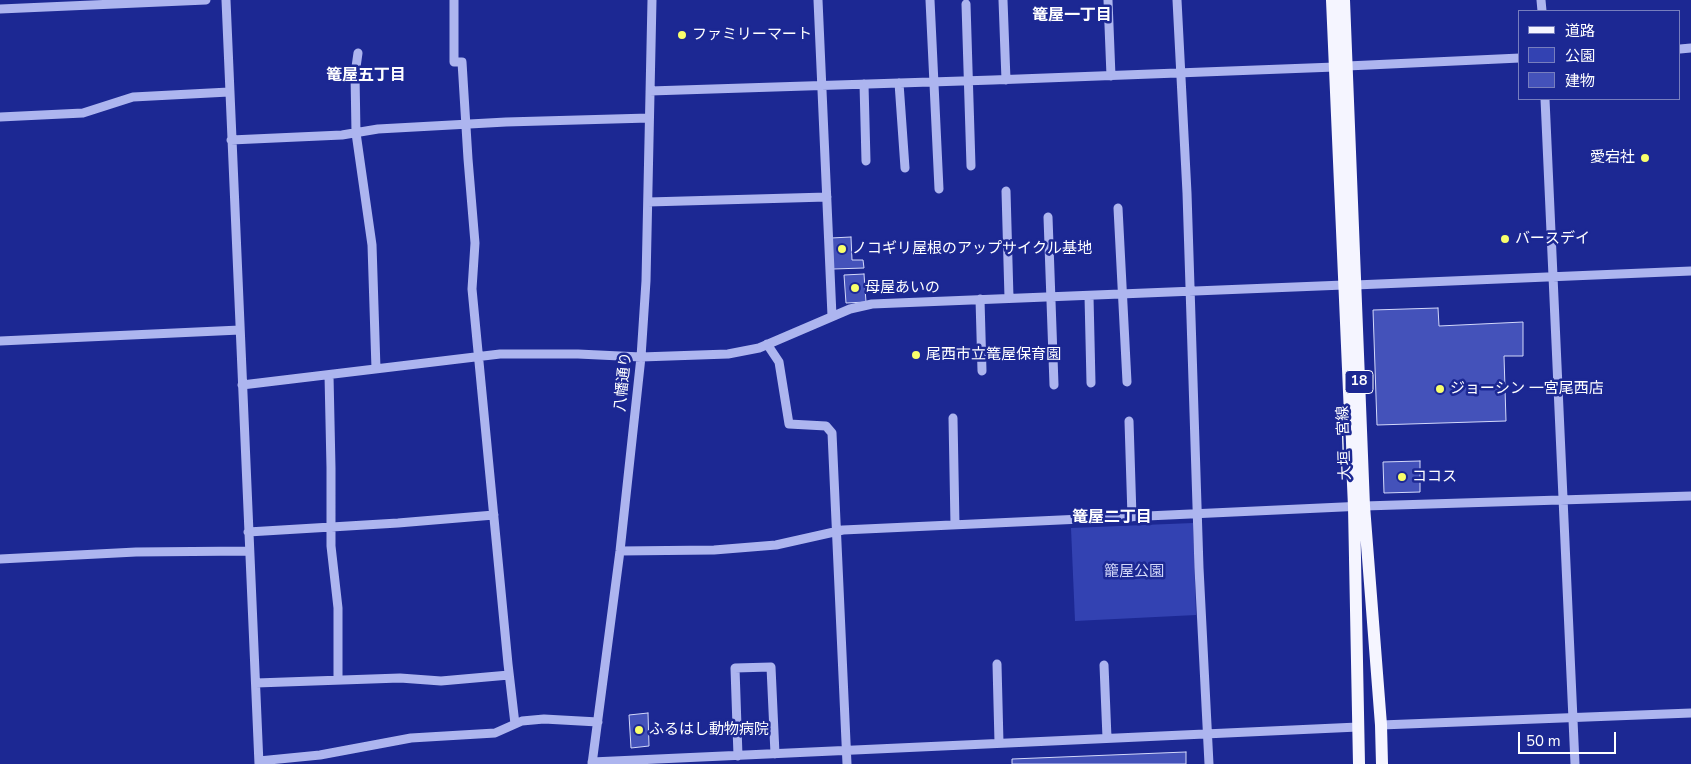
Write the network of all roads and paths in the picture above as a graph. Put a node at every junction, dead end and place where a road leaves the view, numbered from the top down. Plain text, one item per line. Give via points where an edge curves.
1 (206, 0) edge
2 (226, 0) edge
3 (454, 0) edge
4 (652, 0) edge
5 (818, 0) edge
6 (930, 0) edge
7 (1003, 0) edge
8 (1108, 0) edge
9 (1177, 0) edge
10 (1332, 0) edge
11 (1344, 0) edge
12 (966, 4) dead end
13 (0, 8) edge
14 (358, 52) dead end
15 (1518, 58) edge
16 (1341, 66) junction
17 (1181, 73) junction
18 (1111, 76) junction
19 (1006, 80) junction
20 (970, 81) junction
21 (934, 82) junction
22 (899, 83) junction
23 (864, 84) junction
24 (822, 86) junction
25 (650, 91) junction
26 (229, 92) junction
27 (1545, 100) edge
28 (0, 117) edge
29 (649, 118) junction
30 (466, 124) junction
31 (356, 133) junction
32 (231, 140) junction
33 (866, 161) dead end
34 (971, 166) dead end
35 (905, 168) dead end
36 (939, 189) dead end
37 (1006, 191) dead end
38 (826, 197) junction
39 (648, 202) junction
40 (1118, 208) dead end
41 (1048, 217) dead end
42 (1691, 271) edge
43 (1553, 277) junction
44 (1350, 285) junction
45 (1190, 291) junction
46 (1122, 294) junction
47 (1089, 296) junction
48 (1051, 297) junction
49 (1009, 298) junction
50 (980, 299) junction
51 (832, 316) junction
52 (240, 330) junction
53 (0, 341) edge
54 (767, 344) junction
55 (479, 357) junction
56 (641, 357) junction
57 (376, 369) junction
58 (982, 371) dead end
59 (329, 375) junction
60 (1127, 382) dead end
61 (1091, 383) dead end
62 (242, 385) junction
63 (1054, 385) dead end
64 (953, 418) dead end
65 (1129, 421) dead end
66 (1691, 496) edge
67 (1563, 500) junction
68 (1359, 506) junction
69 (1198, 514) junction
70 (494, 515) junction
71 (1132, 517) junction
72 (955, 525) junction
73 (331, 527) junction
74 (248, 532) junction
75 (836, 532) junction
76 (249, 551) junction
77 (620, 551) junction
78 (0, 559) edge
79 (997, 664) dead end
80 (1104, 666) dead end
81 (510, 675) junction
82 (338, 680) junction
83 (256, 683) junction
84 (1691, 714) edge
85 (1573, 719) junction
86 (598, 722) junction
87 (516, 724) junction
88 (1381, 724) junction
89 (1358, 727) junction
90 (1208, 734) junction
91 (1107, 738) junction
92 (998, 743) junction
93 (846, 750) junction
94 (775, 754) junction
95 (738, 756) junction
96 (259, 762) edge
97 (592, 763) edge
98 (847, 764) edge
99 (1209, 764) edge
100 (1359, 764) edge
101 (1382, 764) edge
102 (1575, 764) edge

1 - 13 street
2 - 26 street
3 - 30 street via 454,62 462,62
4 - 25 street, 八幡通り
5 - 24 street
6 - 21 street
7 - 19 street
8 - 18 street
9 - 17 street
10 - 16 main road, 大垣一宮線 / 18
11 - 16 main road, 大垣一宮線 / 18
12 - 20 street
14 - 31 street
15 - 16 street
16 - 17 street
16 - 44 main road, 大垣一宮線 / 18
17 - 18 street
17 - 45 street
18 - 19 street
19 - 20 street
20 - 21 street
20 - 34 street
21 - 22 street
21 - 36 street
22 - 23 street
22 - 35 street
23 - 24 street
23 - 33 street
24 - 25 street
24 - 38 street
25 - 29 street, 八幡通り
26 - 28 street via 133,97 83,112
26 - 32 street
27 - 43 street
29 - 30 street
29 - 39 street, 八幡通り
30 - 31 street
30 - 55 street via 475,243 472,289
31 - 32 street
31 - 57 street via 372,245
32 - 52 street
37 - 49 street
38 - 39 street
38 - 51 street
39 - 56 street, 八幡通り
40 - 46 street
41 - 48 street
42 - 43 street
43 - 44 street
43 - 67 street
44 - 45 street
44 - 68 main road, 大垣一宮線 / 18
45 - 46 street
45 - 69 street
46 - 47 street
46 - 60 street
47 - 48 street
47 - 61 street
48 - 49 street
48 - 63 street
49 - 50 street
50 - 51 street via 872,304
50 - 58 street
51 - 54 street
52 - 53 street
52 - 62 street
54 - 56 street via 728,354
54 - 75 street via 779,362 789,424 826,426 832,433
55 - 56 street via 578,354
55 - 57 street
55 - 70 street
56 - 77 street, 八幡通り
57 - 59 street
59 - 62 street
59 - 73 street
62 - 74 street
64 - 72 street
65 - 71 street
66 - 67 street
67 - 68 street
67 - 85 street
68 - 69 street
68 - 88 main road, 大垣一宮線 / 18
68 - 89 main road, 大垣一宮線 / 18
69 - 71 street
69 - 90 street
70 - 73 street
70 - 81 street
71 - 72 street
72 - 75 street
73 - 74 street
73 - 82 street via 338,608
74 - 76 street
75 - 77 street via 776,545 714,550
75 - 93 street
76 - 78 street via 136,552
76 - 83 street
77 - 86 street, 八幡通り
79 - 92 street
80 - 91 street
81 - 82 street via 441,681 400,678
81 - 87 street
82 - 83 street
83 - 96 street
84 - 85 street
85 - 88 street
85 - 102 street
86 - 87 street via 544,719
86 - 97 street, 八幡通り
87 - 96 street via 495,733 411,738 320,755
88 - 101 main road, 大垣一宮線 / 18
89 - 90 street
89 - 100 main road, 大垣一宮線 / 18
90 - 91 street
90 - 99 street
91 - 92 street
92 - 93 street
93 - 94 street
93 - 98 street
94 - 95 street
94 - 95 street via 771,667 735,668
95 - 97 street

